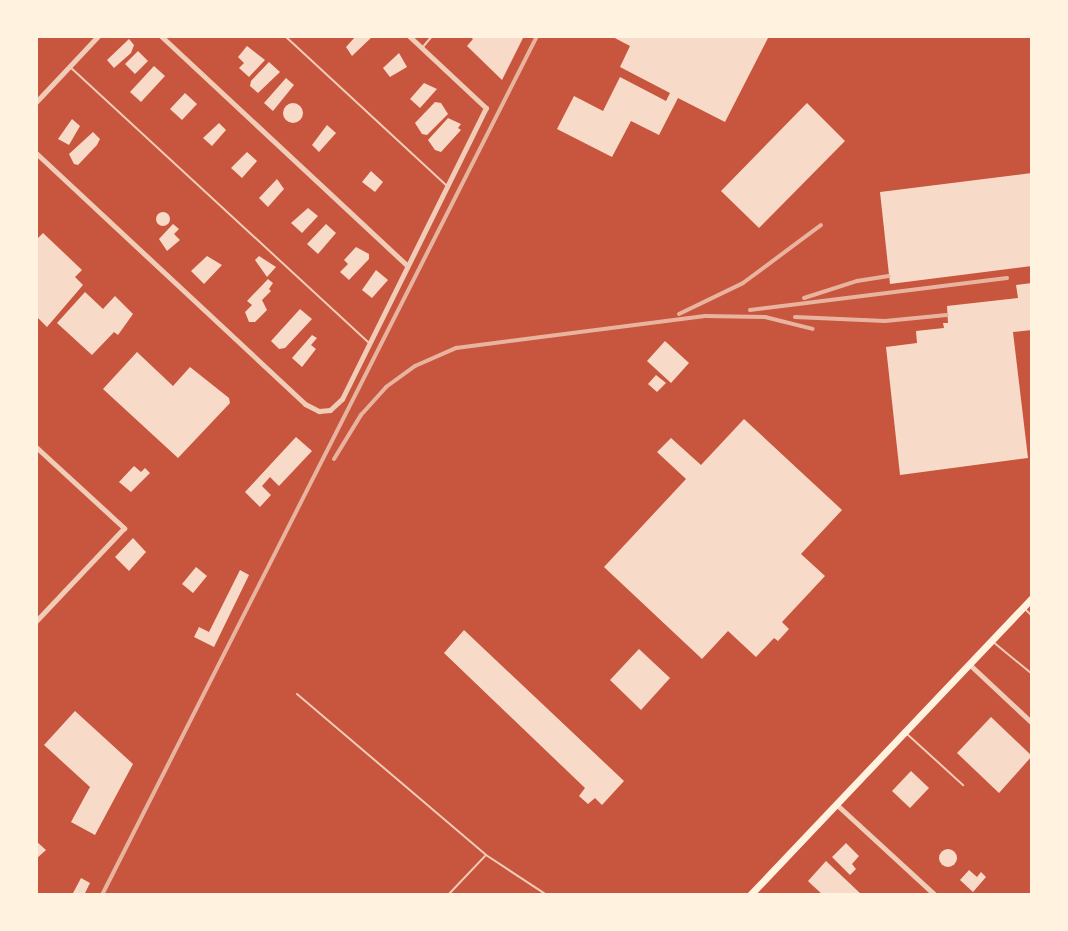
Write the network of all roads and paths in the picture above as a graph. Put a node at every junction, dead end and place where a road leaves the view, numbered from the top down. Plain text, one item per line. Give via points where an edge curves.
1 (98, 36) edge
2 (161, 36) edge
3 (285, 36) edge
4 (409, 36) edge
5 (432, 36) edge
6 (422, 48) junction
7 (69, 66) junction
8 (36, 102) edge
9 (36, 153) edge
10 (447, 186) junction
11 (407, 265) junction
12 (369, 344) junction
13 (36, 447) edge
14 (1032, 598) edge
15 (1023, 607) junction
16 (1032, 616) edge
17 (36, 621) edge
18 (992, 641) junction
19 (969, 664) junction
20 (1032, 674) edge
21 (297, 694) dead end
22 (1032, 723) edge
23 (905, 732) junction
24 (963, 785) dead end
25 (836, 804) junction
26 (486, 855) junction
27 (448, 895) edge
28 (547, 895) edge
29 (750, 895) edge
30 (935, 895) edge

1 - 7 street
2 - 11 street
3 - 10 lane
4 - 6 street
5 - 6 lane
6 - 10 street via 486,108
7 - 8 street
7 - 12 lane
9 - 12 street via 305,404 325,411 342,399
10 - 11 street
11 - 12 street
13 - 17 street via 124,528
14 - 15 main road
15 - 16 lane
15 - 18 main road
18 - 19 main road
18 - 20 lane
19 - 22 street
19 - 23 main road
21 - 26 lane
23 - 24 lane
23 - 25 main road
25 - 29 main road
25 - 30 street
26 - 27 lane
26 - 28 lane

